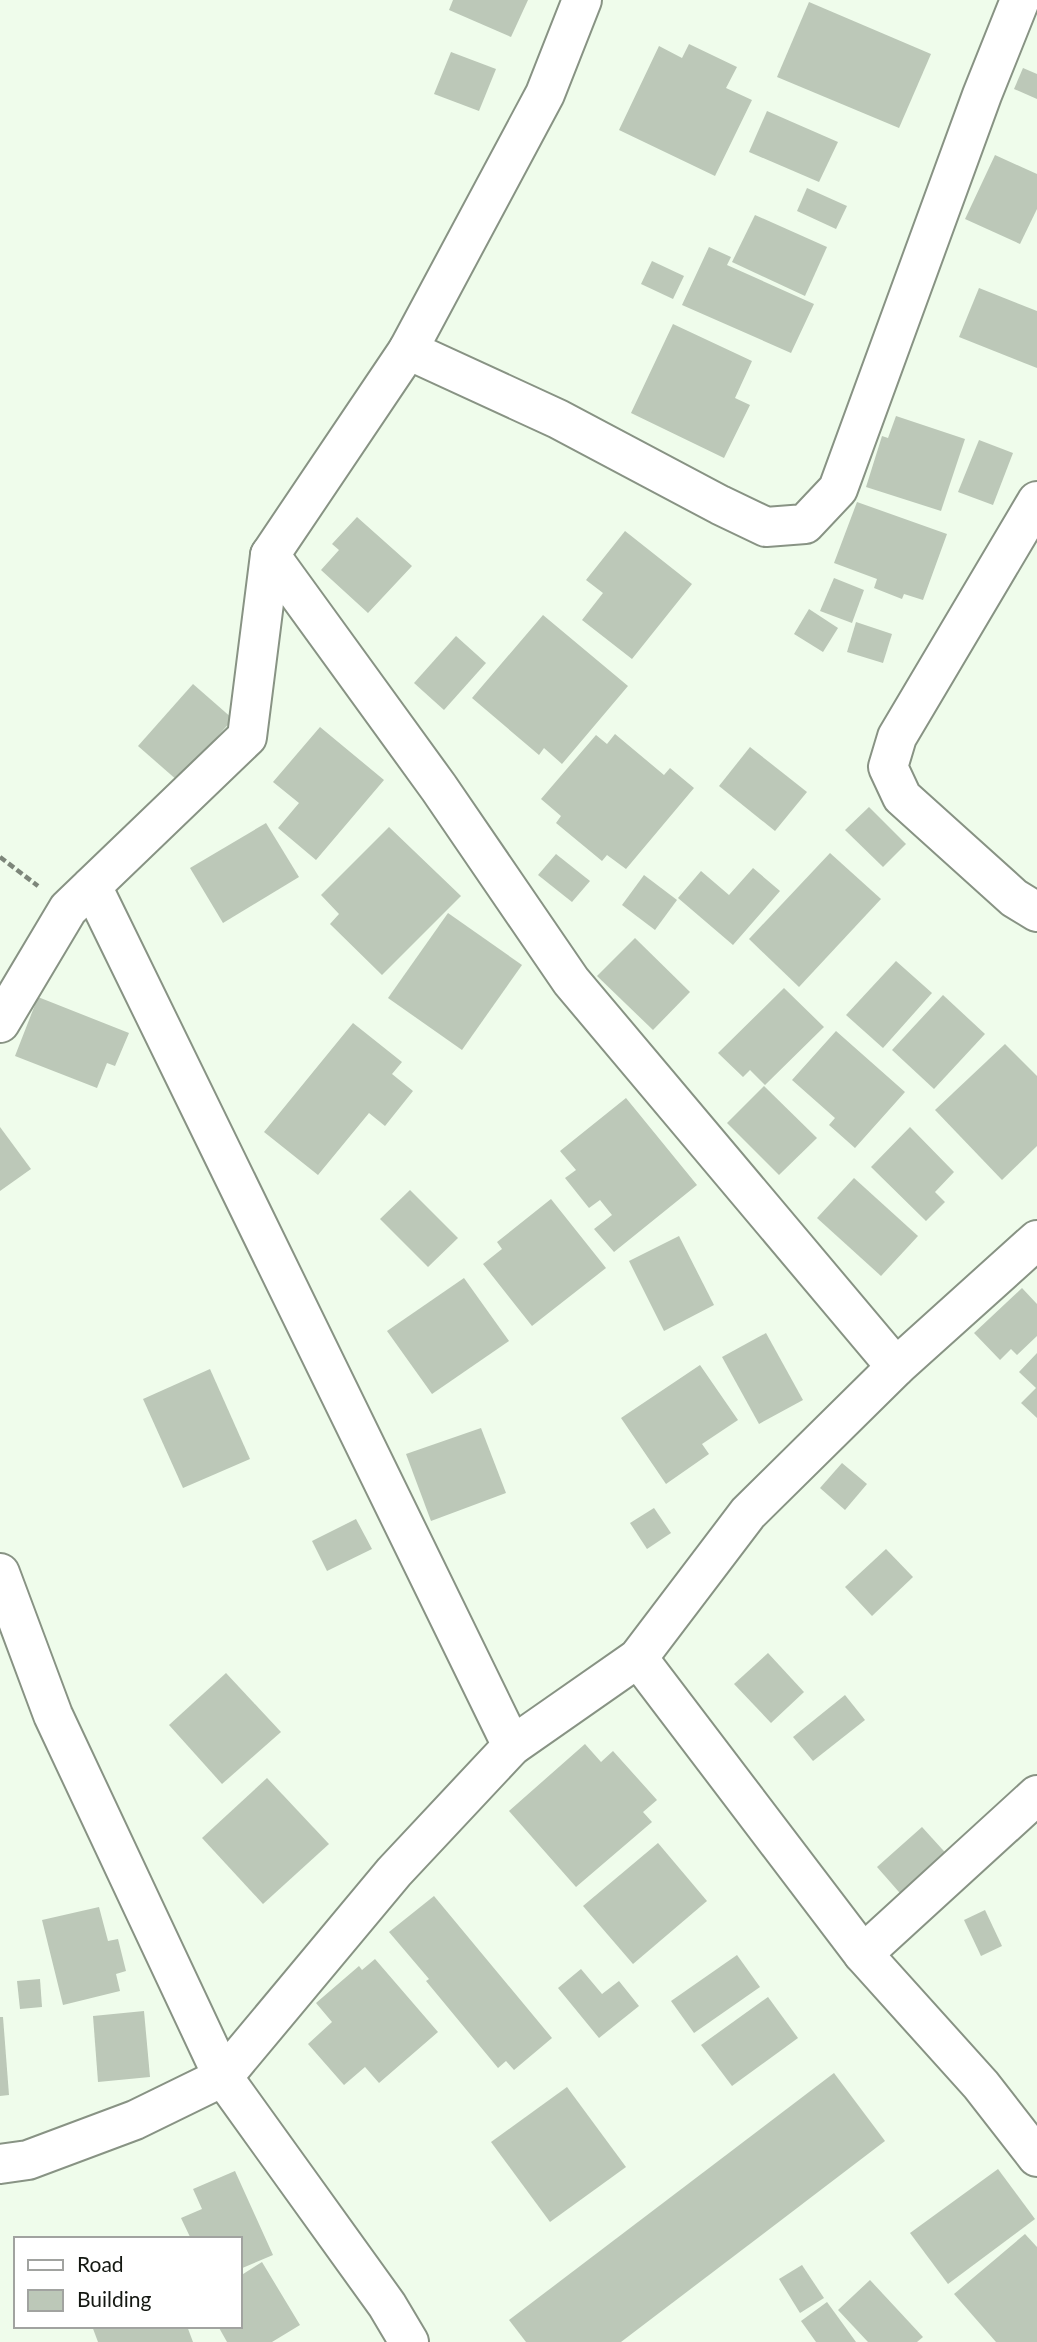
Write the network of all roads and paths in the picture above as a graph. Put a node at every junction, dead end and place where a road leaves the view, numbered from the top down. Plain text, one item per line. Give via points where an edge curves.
1 (582, 0) edge
2 (1020, 0) edge
3 (408, 350) junction
4 (1037, 500) edge
5 (270, 555) junction
6 (0, 856) edge
7 (80, 898) junction
8 (1037, 912) edge
9 (0, 1023) edge
10 (1037, 1240) edge
11 (896, 1367) junction
12 (0, 1573) edge
13 (638, 1658) junction
14 (512, 1746) junction
15 (1037, 1795) edge
16 (863, 1954) junction
17 (223, 2077) junction
18 (1037, 2157) edge
19 (0, 2164) edge
20 (410, 2342) edge

1 - 3 street via 545,94
2 - 3 street via 838,489 805,524 766,527 558,419
3 - 5 street
4 - 8 street via 897,737 888,767 902,797 1014,898
5 - 7 street via 247,737
5 - 11 street via 439,788 571,981
6 - 7 path
7 - 9 street
7 - 14 street
10 - 11 street
11 - 13 street via 748,1513
12 - 17 street via 53,1715
13 - 14 street
13 - 16 street
14 - 17 street via 394,1872
15 - 16 street
16 - 18 street via 981,2085
17 - 19 street via 135,2120 28,2161
17 - 20 street

